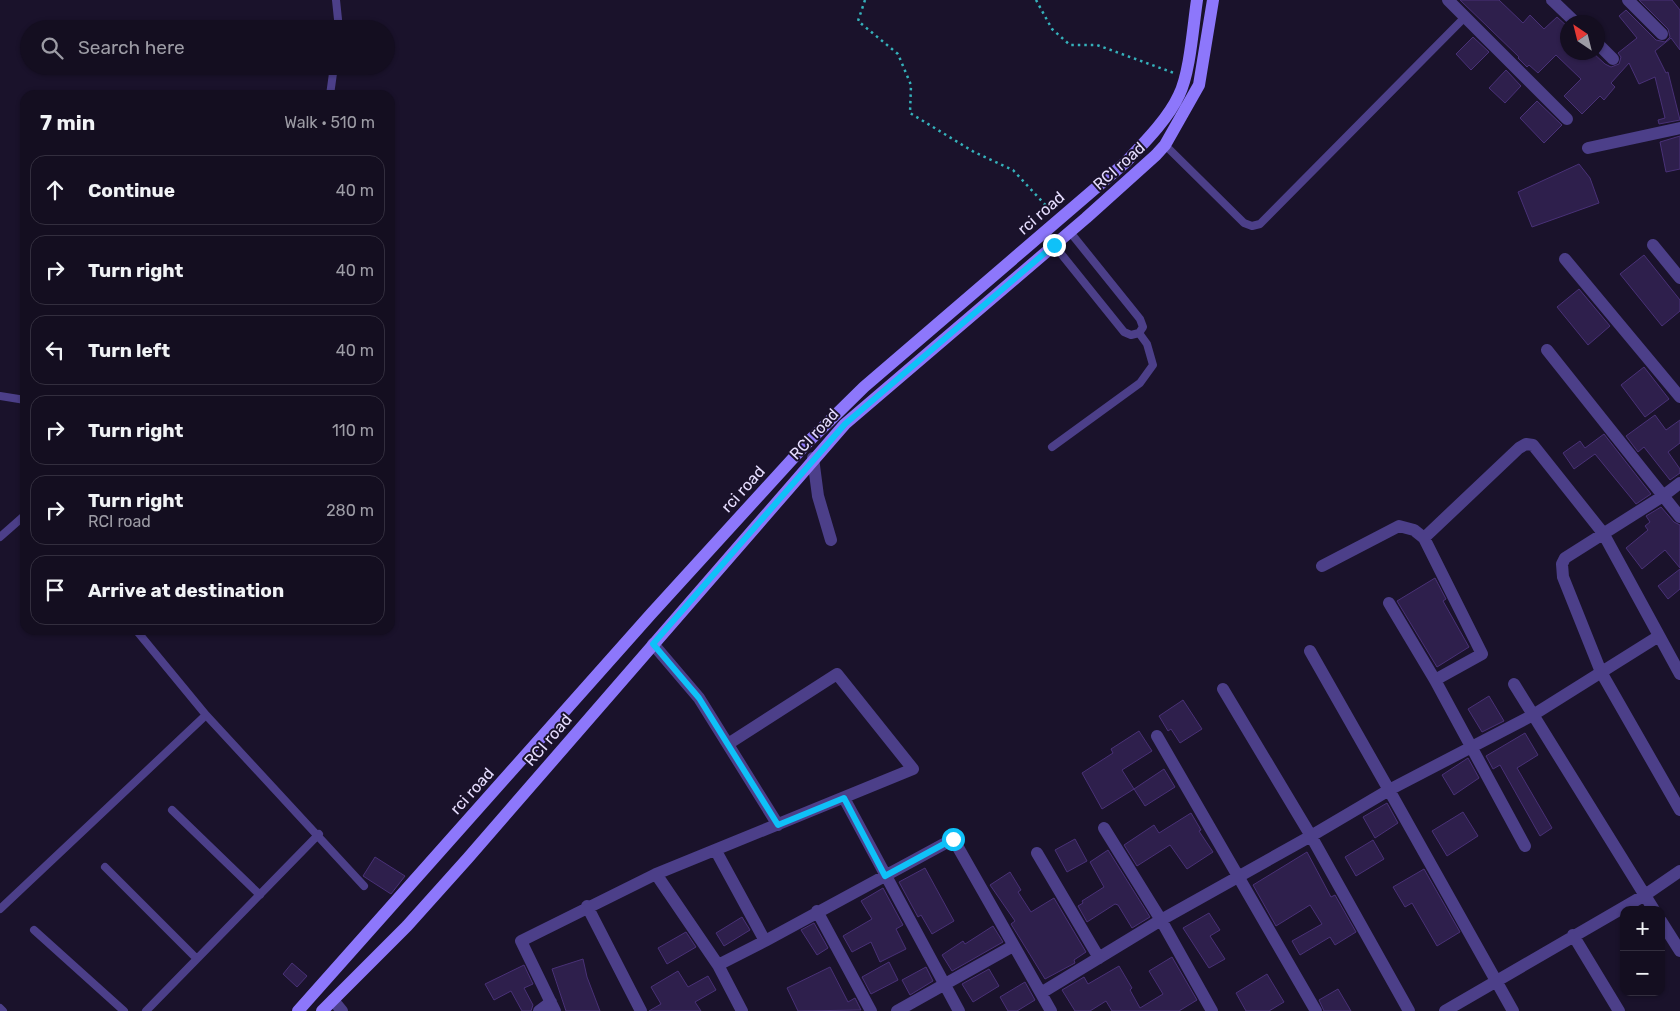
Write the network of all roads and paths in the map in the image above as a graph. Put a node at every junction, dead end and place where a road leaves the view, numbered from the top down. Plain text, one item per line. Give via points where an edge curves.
1 (336, 0) edge
2 (865, 0) edge
3 (1036, 0) edge
4 (1197, 0) edge
5 (1213, 0) edge
6 (1448, 0) edge
7 (1552, 0) edge
8 (1628, 0) edge
9 (1568, 15) edge
10 (1465, 17) junction
11 (338, 20) edge
12 (1662, 34) dead end
13 (1605, 52) edge
14 (1612, 59) dead end
15 (333, 75) edge
16 (1184, 76) junction
17 (331, 90) edge
18 (1567, 120) dead end
19 (1680, 128) edge
20 (1165, 145) junction
21 (1588, 148) dead end
22 (1059, 220) junction
23 (1070, 232) junction
24 (1054, 245) junction
25 (1652, 245) dead end
26 (1565, 259) dead end
27 (1680, 278) edge
28 (951, 313) junction
29 (961, 325) junction
30 (1139, 333) junction
31 (1547, 350) dead end
32 (0, 396) edge
33 (1680, 398) edge
34 (20, 399) edge
35 (1052, 447) dead end
36 (813, 458) junction
37 (1680, 483) edge
38 (1664, 496) junction
39 (1680, 517) edge
40 (20, 519) edge
41 (1603, 533) junction
42 (0, 537) edge
43 (1424, 538) junction
44 (831, 540) dead end
45 (1322, 566) dead end
46 (1389, 603) dead end
47 (140, 635) edge
48 (1659, 636) junction
49 (653, 644) junction
50 (1310, 652) dead end
51 (1600, 672) junction
52 (1680, 674) edge
53 (594, 678) junction
54 (1435, 680) junction
55 (1514, 684) dead end
56 (1223, 689) dead end
57 (612, 691) junction
58 (206, 715) junction
59 (1532, 715) junction
60 (1158, 736) dead end
61 (728, 744) junction
62 (1471, 748) junction
63 (1389, 790) junction
64 (844, 798) junction
65 (172, 810) dead end
66 (1680, 810) edge
67 (778, 825) junction
68 (1104, 828) dead end
69 (318, 834) junction
70 (1311, 836) junction
71 (1525, 846) dead end
72 (716, 851) junction
73 (1036, 853) dead end
74 (105, 867) dead end
75 (1680, 872) edge
76 (656, 874) junction
77 (885, 876) junction
78 (1238, 876) junction
79 (364, 886) dead end
80 (260, 895) junction
81 (1645, 895) junction
82 (587, 906) junction
83 (1652, 906) edge
84 (0, 909) edge
85 (817, 911) junction
86 (1161, 920) junction
87 (1665, 927) edge
88 (34, 930) dead end
89 (1572, 935) junction
90 (765, 941) junction
91 (1014, 946) junction
92 (1680, 950) edge
93 (1098, 958) junction
94 (197, 959) junction
95 (718, 965) junction
96 (1495, 981) junction
97 (944, 985) junction
98 (1040, 993) junction
99 (333, 1000) junction
100 (553, 1007) edge
101 (0, 1008) edge
102 (3, 1011) edge
103 (124, 1011) edge
104 (146, 1011) edge
105 (298, 1011) edge
106 (322, 1011) edge
107 (342, 1011) edge
108 (539, 1011) edge
109 (641, 1011) edge
110 (742, 1011) edge
111 (871, 1011) edge
112 (897, 1011) edge
113 (959, 1011) edge
114 (1051, 1011) edge
115 (1212, 1011) edge
116 (1316, 1011) edge
117 (1409, 1011) edge
118 (1444, 1011) edge
119 (1513, 1011) edge
120 (1619, 1011) edge

1 - 11 lane
2 - 22 path via 858,21 898,54 911,85 910,112 974,152 1013,170
3 - 16 path via 1052,29 1070,45 1097,45
4 - 16 main road, rci road
5 - 20 main road, RCI road via 1200,85
6 - 10 street
7 - 9 street
8 - 12 street
10 - 18 street
10 - 20 lane via 1260,224 1244,223
13 - 14 street
15 - 17 lane
16 - 22 main road, rci road via 1179,95 1152,135
19 - 21 street
20 - 23 main road, RCI road
22 - 28 main road, rci road
23 - 24 main road, RCI road
23 - 30 lane via 1140,319 1143,327
24 - 29 main road, RCI road
24 - 30 lane via 1124,332 1131,335
25 - 27 street
26 - 33 street
28 - 29 main road
28 - 53 main road, rci road via 864,387 807,443
29 - 36 main road, RCI road via 845,424
30 - 35 lane via 1147,344 1153,365 1140,383
31 - 38 street
32 - 34 lane
36 - 44 street via 818,496
36 - 49 main road, RCI road
37 - 38 street
38 - 39 street
38 - 41 street
40 - 42 lane
41 - 43 street via 1533,445 1526,444
41 - 48 street
41 - 51 street via 1565,558 1562,564 1563,577
43 - 45 street via 1414,530 1399,526
43 - 54 street via 1482,654
46 - 54 street
47 - 58 lane
48 - 51 street
48 - 52 street
49 - 57 main road, RCI road
49 - 61 street via 699,698
50 - 63 street
51 - 59 street
51 - 66 street
53 - 57 main road
53 - 105 main road, rci road
54 - 62 street
55 - 59 street
56 - 70 street
57 - 99 main road, RCI road via 407,926
58 - 69 lane
58 - 84 lane
59 - 62 street
59 - 81 street
60 - 78 street
61 - 64 street via 837,674 913,769
61 - 67 street
62 - 63 street
62 - 71 street
63 - 70 street
63 - 96 street
64 - 67 street
64 - 77 street
65 - 80 lane
67 - 72 street
68 - 86 street
69 - 79 lane
69 - 80 lane
70 - 78 street
70 - 117 street
72 - 76 street
72 - 90 street
73 - 93 street
74 - 94 lane
75 - 81 street
76 - 82 street
76 - 95 street
77 - 85 street
77 - 91 street via 952,837
77 - 97 street
78 - 86 street
78 - 116 street
80 - 94 lane
81 - 83 street
81 - 89 street
82 - 100 street via 521,940
82 - 109 street
85 - 90 street
85 - 111 street
86 - 93 street
86 - 115 street
87 - 92 street
88 - 103 lane
89 - 96 street
89 - 120 street
90 - 95 street
91 - 97 street
91 - 98 street
93 - 98 street
94 - 104 lane
95 - 110 street
96 - 118 street
96 - 119 street
97 - 112 street
97 - 113 street
98 - 114 street
99 - 106 main road, RCI road
99 - 107 street
100 - 108 street
101 - 102 lane

